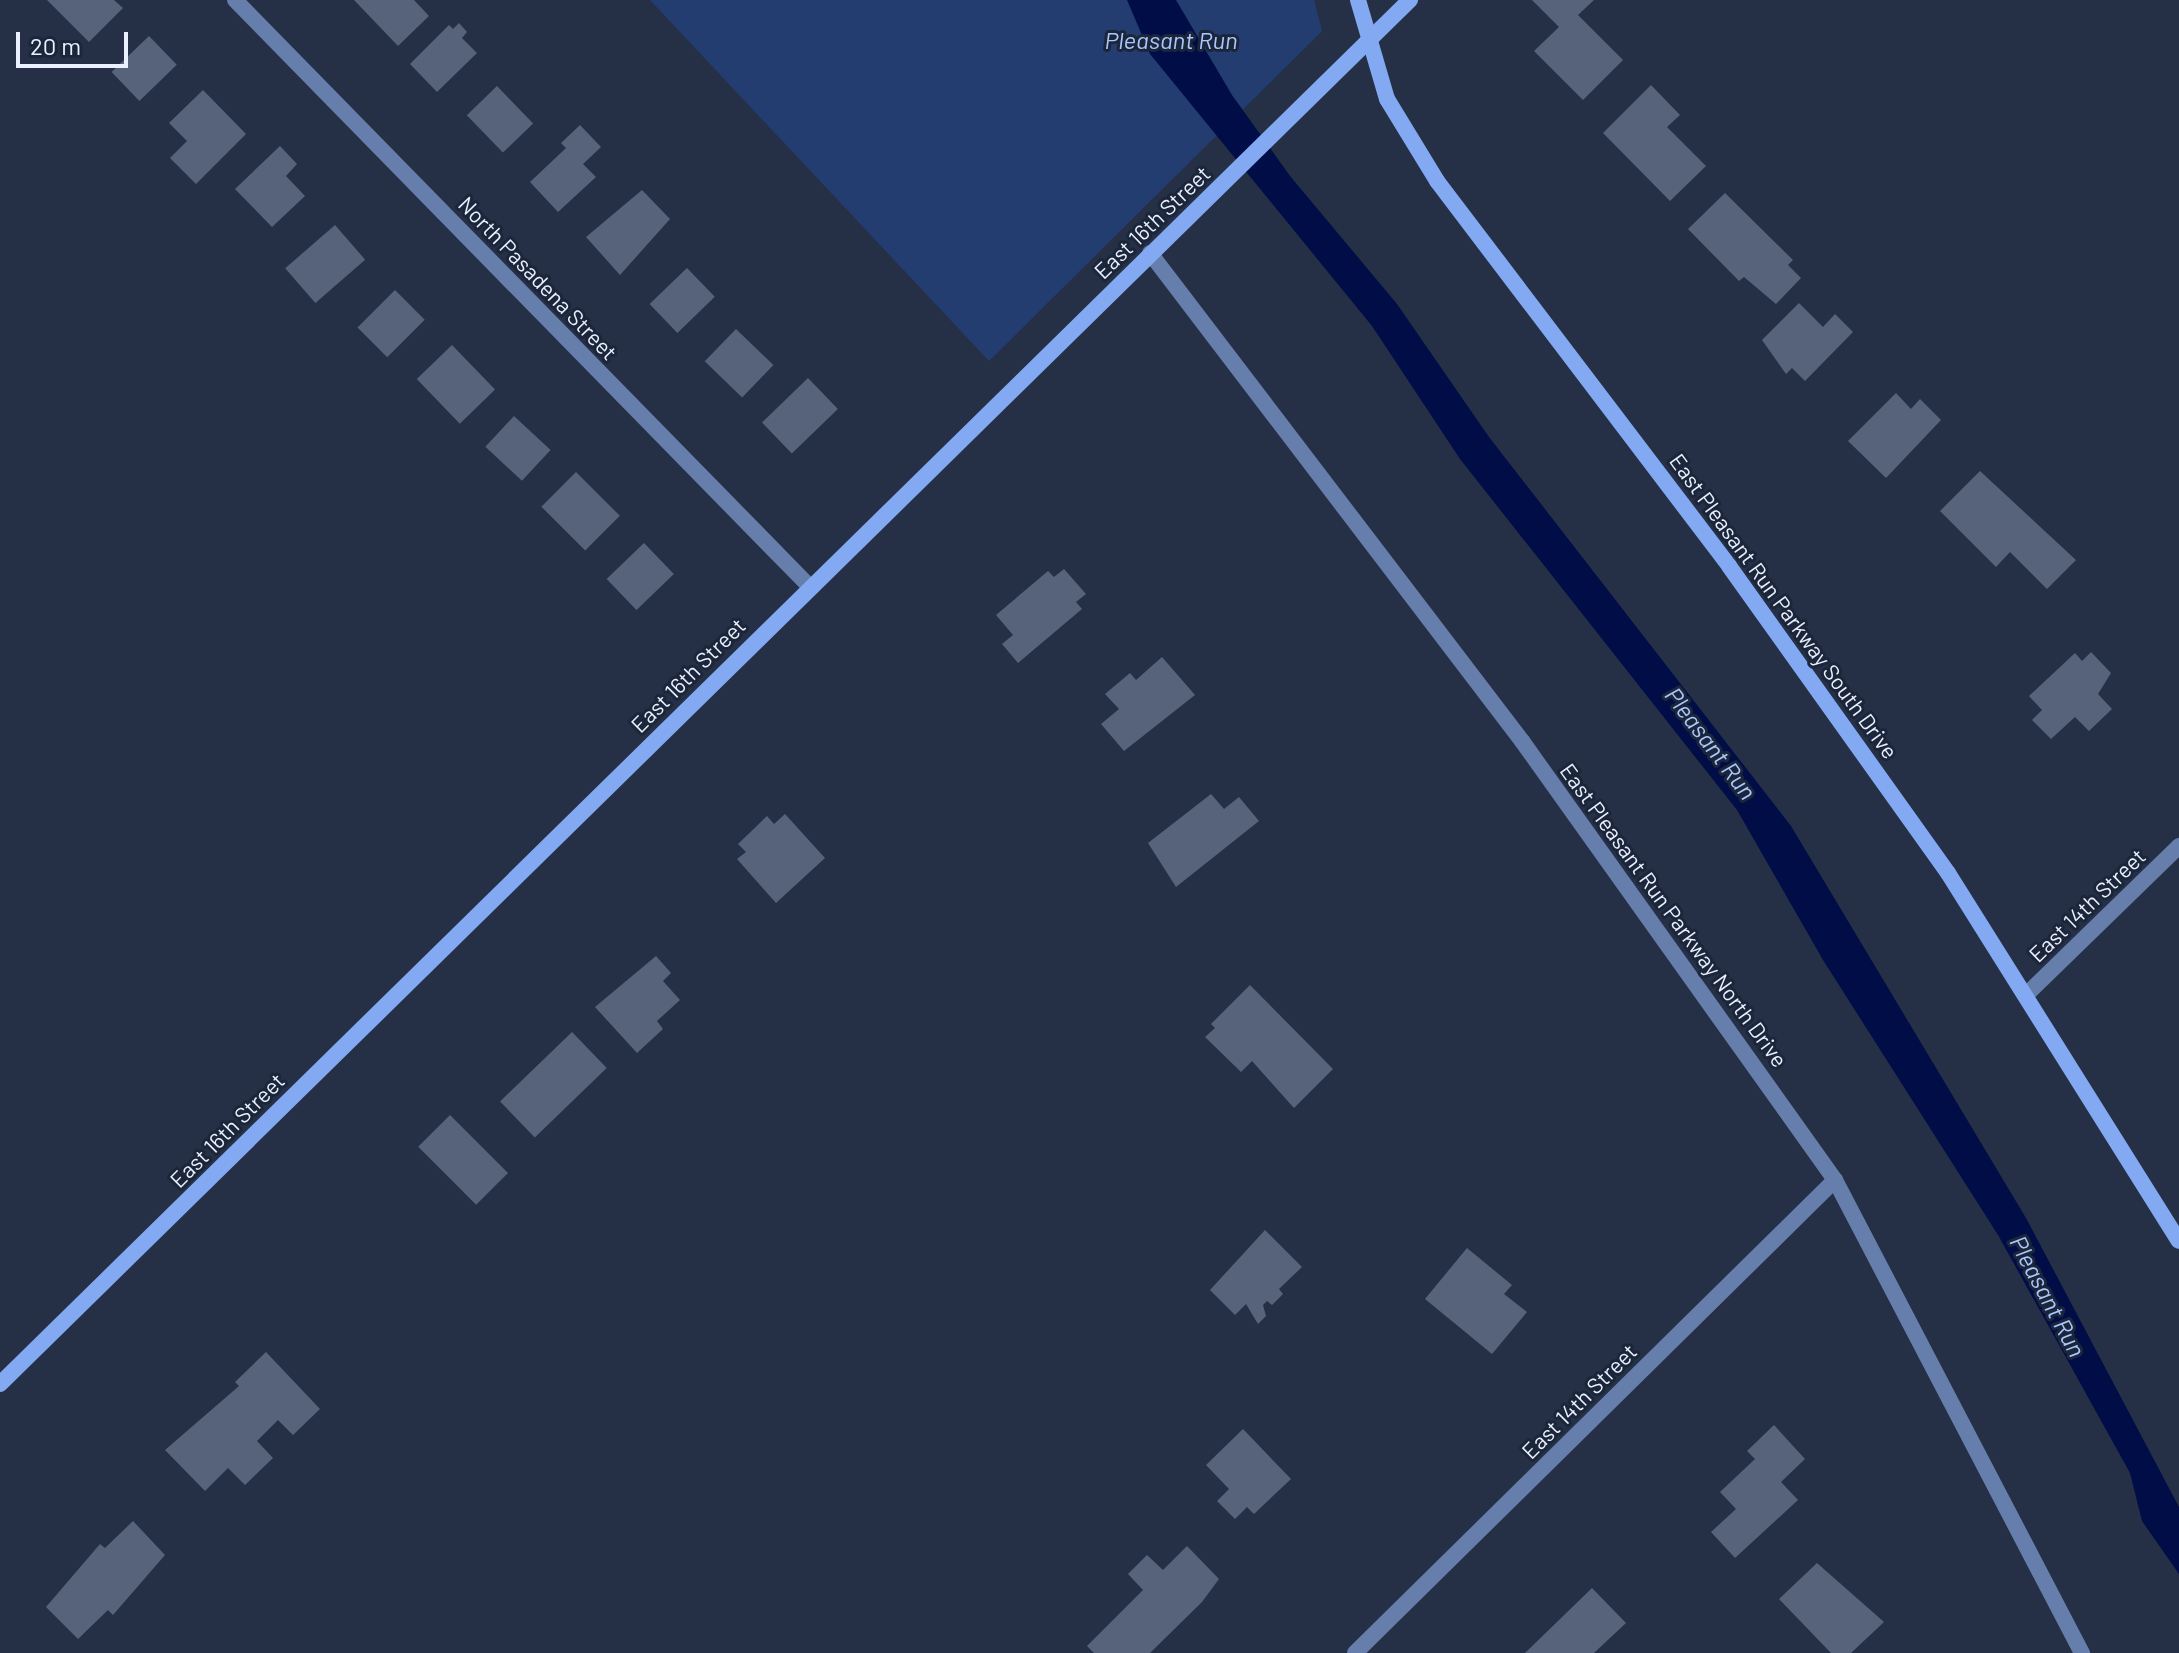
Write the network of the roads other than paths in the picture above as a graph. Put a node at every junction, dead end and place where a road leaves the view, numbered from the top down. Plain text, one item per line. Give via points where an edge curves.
1 (235, 0) edge
2 (1358, 0) edge
3 (1410, 0) edge
4 (1367, 43) junction
5 (1150, 253) junction
6 (809, 586) junction
7 (2179, 846) edge
8 (2026, 995) junction
9 (1835, 1180) junction
10 (2179, 1241) edge
11 (0, 1384) edge
12 (1355, 1653) edge
13 (2082, 1653) edge

1 - 6 street, North Pasadena Street
2 - 4 street, East Pleasant Run Parkway South Drive
3 - 4 street, East 16th Street
4 - 5 street, East 16th Street
4 - 8 street, East Pleasant Run Parkway South Drive via 1387,99 1437,181 1757,604 1948,873
5 - 6 street, East 16th Street
5 - 9 street, East Pleasant Run Parkway North Drive via 1522,741
6 - 11 street, East 16th Street
7 - 8 street, East 14th Street
8 - 10 street, East Pleasant Run Parkway South Drive
9 - 12 street, East 14th Street
9 - 13 street, East Pleasant Run Parkway North Drive

